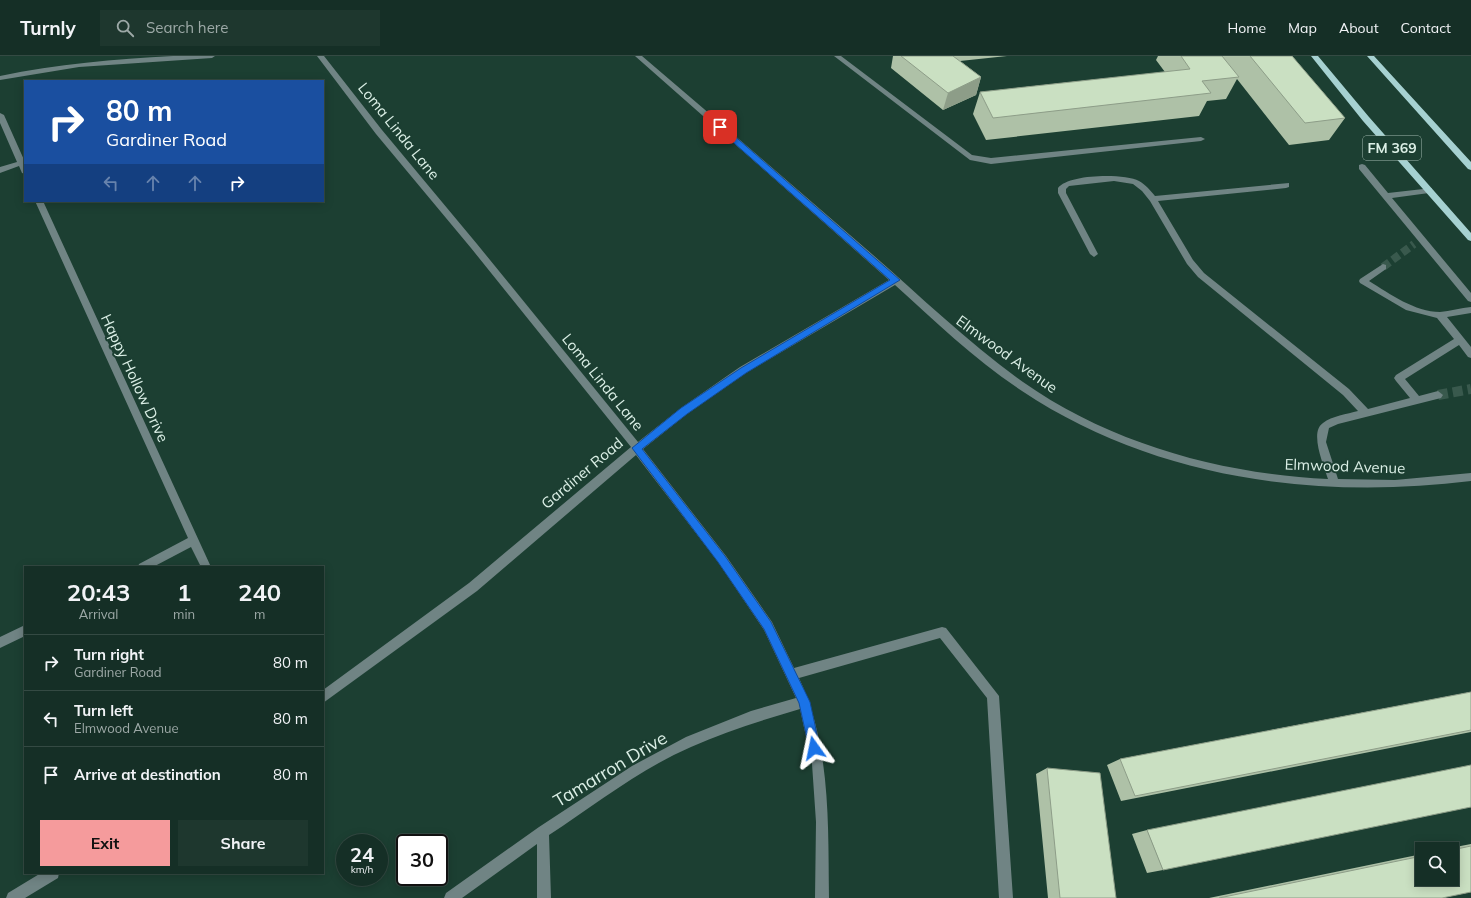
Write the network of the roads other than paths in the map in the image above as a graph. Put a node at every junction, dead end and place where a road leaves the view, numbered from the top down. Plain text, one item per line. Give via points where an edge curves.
1 (212, 56) edge
2 (320, 56) edge
3 (638, 56) edge
4 (838, 56) edge
5 (1314, 56) edge
6 (1370, 56) edge
7 (0, 78) edge
8 (0, 115) edge
9 (1201, 139) dead end
10 (21, 162) junction
11 (1362, 167) dead end
12 (1471, 167) edge
13 (24, 169) edge
14 (0, 170) edge
15 (1286, 185) dead end
16 (1429, 190) junction
17 (1386, 196) junction
18 (1153, 199) junction
19 (39, 202) edge
20 (1471, 238) edge
21 (1424, 242) junction
22 (1414, 244) tunnel mouth
23 (1094, 254) dead end
24 (1383, 267) tunnel mouth
25 (896, 280) junction
26 (1471, 299) edge
27 (1471, 310) edge
28 (1440, 315) junction
29 (1459, 340) junction
30 (1471, 354) edge
31 (1438, 395) tunnel mouth
32 (1417, 400) junction
33 (1366, 413) junction
34 (637, 448) junction
35 (1471, 477) edge
36 (1334, 482) junction
37 (194, 540) junction
38 (145, 566) edge
39 (206, 566) edge
40 (24, 631) edge
41 (0, 643) edge
42 (791, 675) junction
43 (324, 696) edge
44 (804, 702) junction
45 (543, 831) junction
46 (51, 874) edge
47 (13, 898) edge
48 (451, 898) edge
49 (544, 898) edge
50 (822, 898) edge
51 (1006, 898) edge

1 - 7 street via 130,60
2 - 34 street, Loma Linda Lane
3 - 25 street, Elmwood Avenue
4 - 9 street via 970,158 991,161
5 - 16 main road, FM 369
6 - 12 main road, FM 369
8 - 10 street
10 - 13 street
10 - 14 street
11 - 17 street
15 - 18 street
16 - 17 street
16 - 20 main road, FM 369
17 - 21 street
18 - 23 street via 1139,183 1116,178 1067,184 1062,188 1062,193
18 - 33 street via 1190,262 1201,275 1346,392
19 - 37 street, Happy Hollow Drive
21 - 22 street
21 - 26 street
24 - 28 street via 1364,281 1409,309 1423,314
25 - 34 street, Gardiner Road via 744,370 684,411
25 - 36 street, Elmwood Avenue via 971,348 1031,392 1093,427 1166,455 1222,469 1304,482
27 - 28 street
28 - 29 street
29 - 30 street
29 - 32 street via 1399,378
31 - 32 street
32 - 33 street
33 - 36 street via 1325,426 1321,442
34 - 42 street, Loma Linda Lane via 722,559 768,626
34 - 43 street, Gardiner Road via 473,587
35 - 36 street, Elmwood Avenue via 1440,482
37 - 38 street
37 - 39 street, Happy Hollow Drive
40 - 41 street
42 - 44 street, Loma Linda Lane
42 - 51 street via 942,632 993,696
44 - 45 street, Tamarron Drive via 751,717 686,743 636,770
44 - 50 street, Loma Linda Lane via 818,764 822,822
45 - 48 street, Tamarron Drive
45 - 49 street
46 - 47 street

